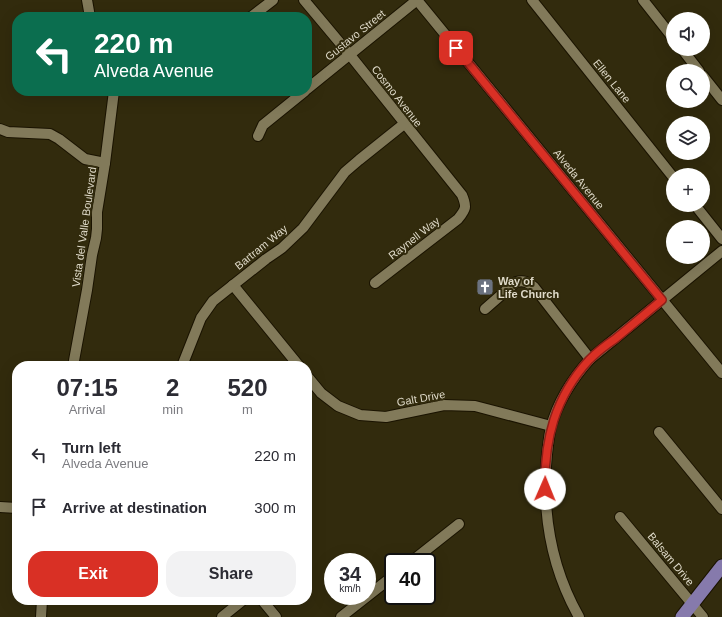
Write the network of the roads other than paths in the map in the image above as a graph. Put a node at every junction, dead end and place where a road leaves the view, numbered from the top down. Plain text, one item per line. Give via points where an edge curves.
1 (87, 0) edge
2 (273, 0) edge
3 (304, 0) edge
4 (417, 0) edge
5 (532, 0) edge
6 (643, 0) edge
7 (89, 12) edge
8 (257, 12) edge
9 (666, 29) edge
10 (350, 55) junction
11 (687, 56) edge
12 (694, 64) edge
13 (312, 85) edge
14 (710, 85) edge
15 (113, 96) edge
16 (299, 96) edge
17 (722, 100) edge
18 (404, 124) junction
19 (0, 129) edge
20 (258, 136) dead end
21 (104, 163) junction
22 (666, 169) edge
23 (465, 210) joint
24 (701, 212) edge
25 (722, 239) edge
26 (722, 251) edge
27 (375, 283) dead end
28 (234, 285) junction
29 (662, 300) junction
30 (485, 309) dead end
31 (590, 358) junction
32 (74, 361) edge
33 (184, 361) edge
34 (295, 361) edge
35 (722, 373) edge
36 (312, 382) edge
37 (551, 426) junction
38 (659, 432) dead end
39 (0, 507) edge
40 (12, 508) edge
41 (722, 509) edge
42 (620, 517) dead end
43 (459, 524) dead end
44 (422, 553) edge
45 (722, 566) edge
46 (384, 583) edge
47 (692, 603) junction
48 (42, 605) edge
49 (237, 605) edge
50 (266, 605) edge
51 (41, 617) edge
52 (222, 617) edge
53 (276, 617) edge
54 (341, 617) edge
55 (579, 617) edge
56 (682, 617) edge
57 (703, 617) edge

1 - 7 street
2 - 8 street
3 - 10 street, Cosmo Avenue
4 - 10 street, Gustavo Street
4 - 29 street, Alveda Avenue
5 - 22 street, Ellen Lane
6 - 9 street
10 - 13 street, Gustavo Street
10 - 18 street, Cosmo Avenue
11 - 12 street
14 - 17 street
15 - 21 street, Vista del Valle Boulevard
16 - 20 street, Gustavo Street via 263,125
18 - 23 street, Cosmo Avenue via 462,195
18 - 28 street, Bartram Way via 345,172 303,228 282,248
19 - 21 street via 8,132 50,134 85,159
21 - 32 street, Vista del Valle Boulevard via 96,212 96,238
23 - 27 street, Raynell Way via 458,219
24 - 25 street
26 - 29 street
28 - 33 street, Bartram Way via 213,301 201,318
28 - 34 street
29 - 31 street
29 - 35 street, Alveda Avenue
30 - 31 street via 516,282 527,282 534,287
31 - 37 street via 567,390
36 - 37 street, Galt Drive via 338,406 360,415 386,416 444,404 475,406
37 - 55 street via 545,479 547,523 560,575 570,602
38 - 41 street
39 - 40 street
42 - 47 street, Balsam Drive
43 - 44 street
45 - 47 main road
46 - 54 street
47 - 56 main road
47 - 57 street, Balsam Drive
48 - 51 street
49 - 52 street
50 - 53 street

